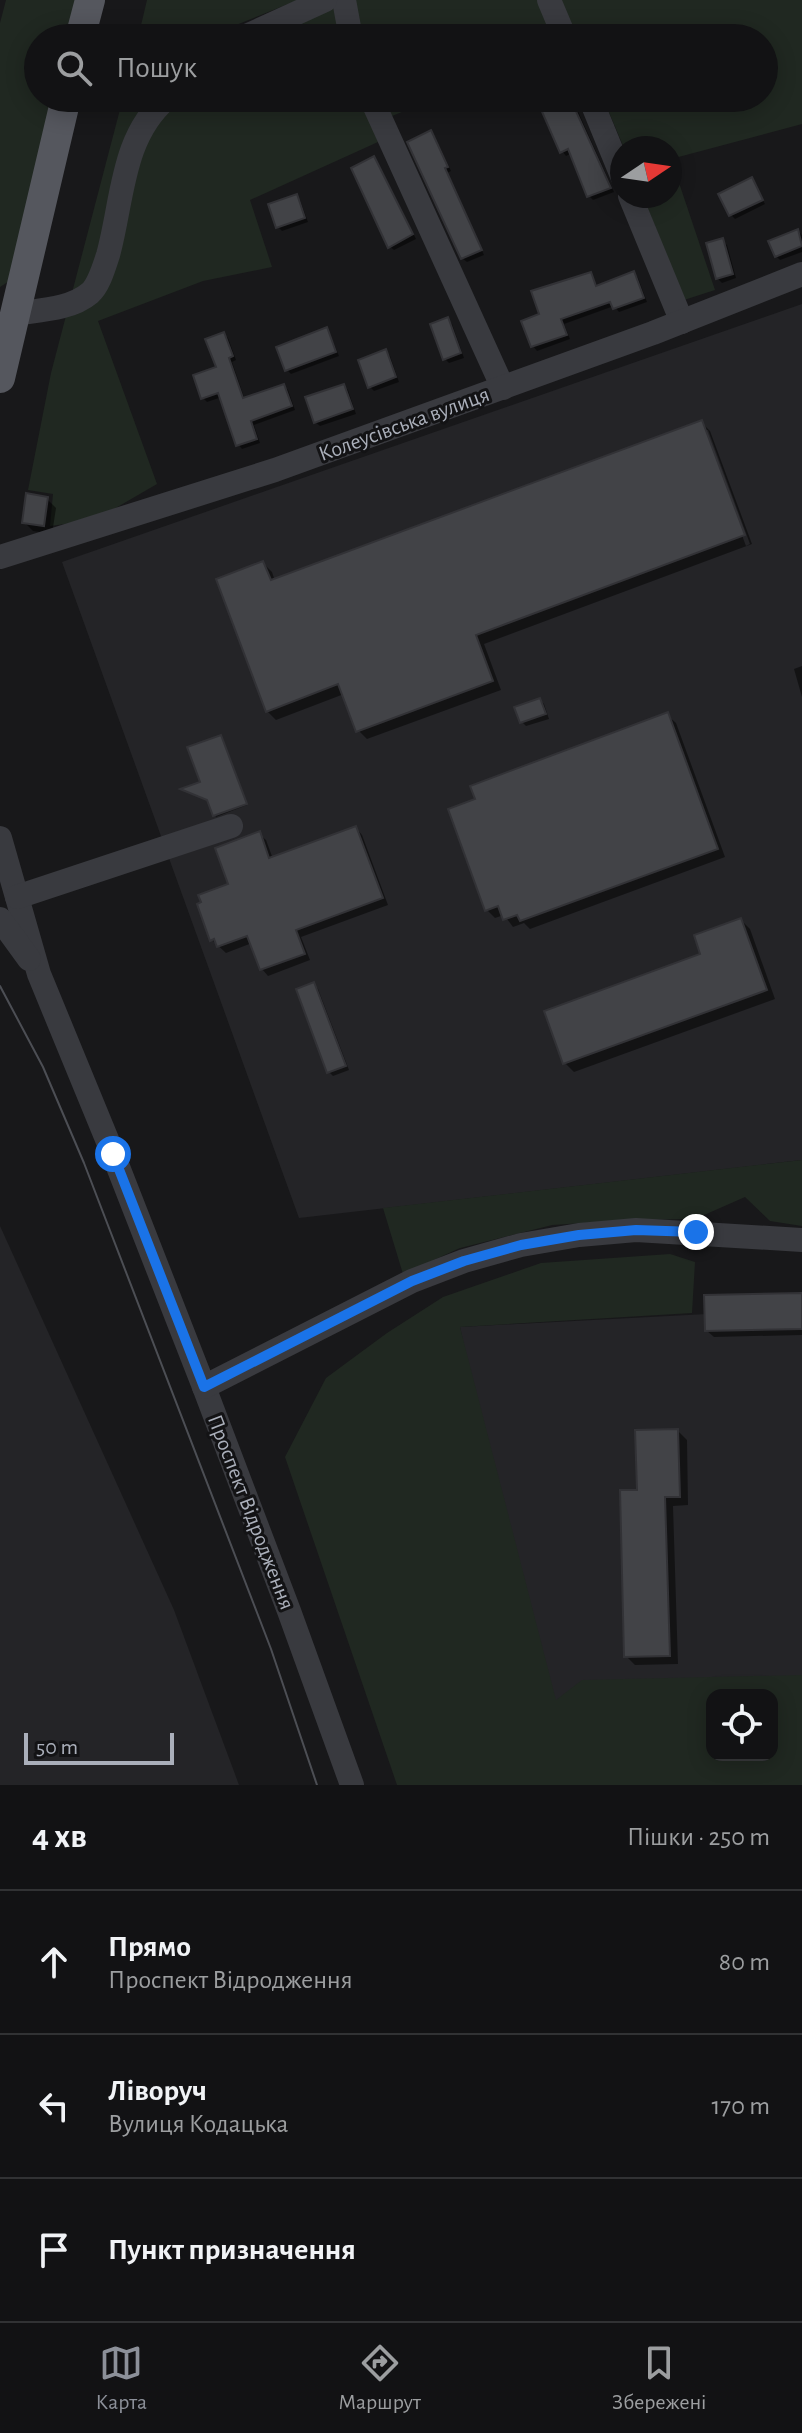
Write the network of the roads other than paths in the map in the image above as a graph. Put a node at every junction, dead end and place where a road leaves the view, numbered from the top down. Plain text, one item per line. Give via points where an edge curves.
1 (90, 0) edge
2 (325, 0) edge
3 (344, 0) edge
4 (549, 0) edge
5 (84, 24) edge
6 (273, 24) edge
7 (348, 24) edge
8 (559, 24) edge
9 (62, 112) edge
10 (154, 112) edge
11 (377, 112) edge
12 (596, 112) edge
13 (610, 147) edge
14 (635, 208) edge
15 (802, 274) edge
16 (7, 313) edge
17 (682, 322) junction
18 (0, 378) edge
19 (503, 388) junction
20 (0, 557) edge
21 (231, 826) dead end
22 (0, 838) edge
23 (17, 897) junction
24 (0, 919) edge
25 (39, 974) junction
26 (802, 1240) edge
27 (204, 1387) junction
28 (352, 1785) edge

1 - 5 main road
2 - 6 street
3 - 7 street
4 - 8 street
9 - 16 main road
10 - 16 street via 130,153 104,270 91,292 61,307
11 - 19 street
12 - 13 street
14 - 17 street
15 - 17 street, Колеусівська вулиця
16 - 18 main road
17 - 19 street, Колеусівська вулиця
19 - 20 street, Колеусівська вулиця via 275,470
21 - 23 street
22 - 23 street, Проспект Відродження
23 - 25 street, Проспект Відродження
24 - 25 street, Проспект Відродження
25 - 27 street, Проспект Відродження
26 - 27 street via 636,1230 521,1245 412,1281
27 - 28 street, Проспект Відродження

